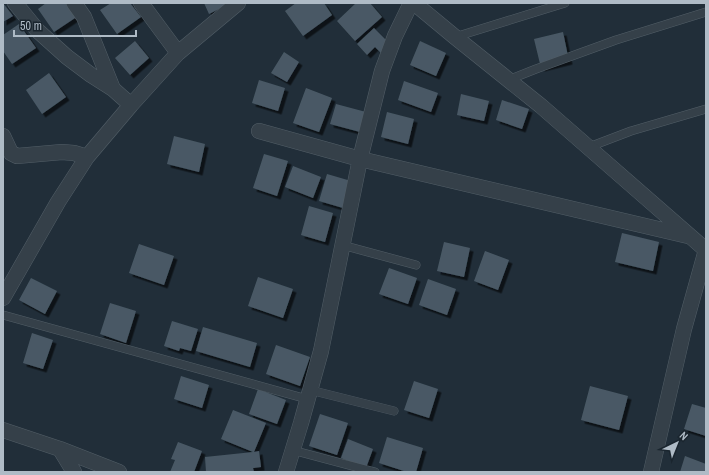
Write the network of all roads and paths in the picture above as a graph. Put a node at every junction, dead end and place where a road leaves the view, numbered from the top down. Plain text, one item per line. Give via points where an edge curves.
1 (15, 3) edge
2 (74, 3) edge
3 (141, 3) edge
4 (238, 3) edge
5 (412, 3) edge
6 (565, 3) edge
7 (706, 12) edge
8 (455, 37) junction
9 (178, 53) junction
10 (508, 80) junction
11 (113, 89) junction
12 (131, 105) junction
13 (706, 109) edge
14 (260, 131) dead end
15 (3, 136) edge
16 (589, 147) junction
17 (87, 157) junction
18 (360, 159) junction
19 (690, 236) junction
20 (342, 245) junction
21 (416, 265) dead end
22 (3, 298) edge
23 (3, 315) edge
24 (308, 395) junction
25 (394, 411) dead end
26 (3, 430) edge
27 (60, 449) junction
28 (292, 450) junction
29 (74, 472) edge
30 (120, 472) edge
31 (286, 472) edge
32 (375, 472) edge
33 (651, 472) edge

1 - 11 street via 38,30 67,57
2 - 11 street via 84,17
3 - 9 street
4 - 9 street
5 - 8 street
5 - 18 street via 382,71
6 - 8 lane
7 - 10 lane via 616,40
8 - 10 street
9 - 12 street
10 - 16 street
11 - 12 street
12 - 17 street
13 - 16 lane
14 - 18 street
15 - 17 street via 11,153 17,156 62,152
16 - 19 street
17 - 22 street
18 - 19 street
18 - 20 street
19 - 33 street via 706,250 684,329
20 - 21 lane
20 - 24 street via 321,351
23 - 24 lane
24 - 25 lane
24 - 28 street
26 - 27 street
27 - 29 street
27 - 30 street
28 - 31 street
28 - 32 lane

